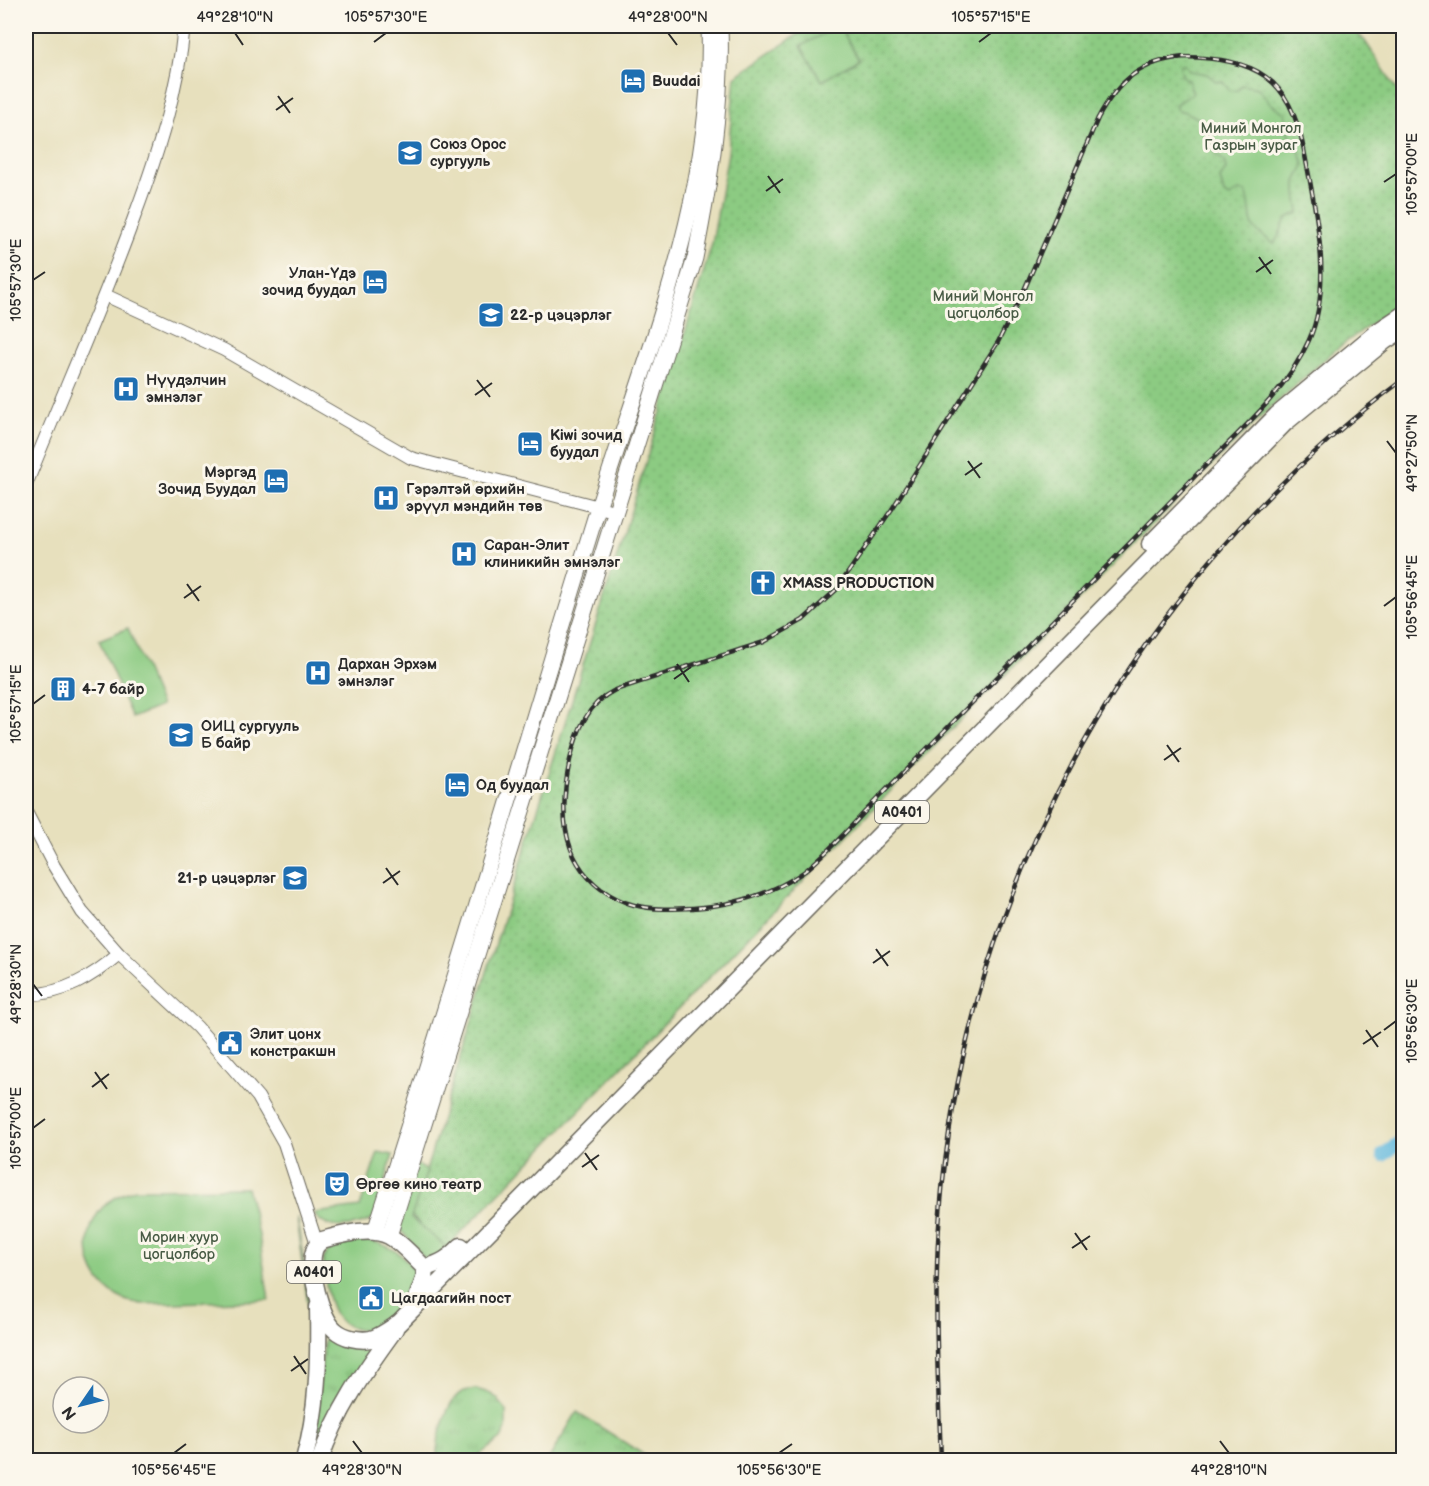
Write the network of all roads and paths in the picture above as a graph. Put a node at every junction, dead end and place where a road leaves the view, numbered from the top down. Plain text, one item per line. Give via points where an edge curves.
1 (184, 26) edge
2 (709, 26) edge
3 (720, 26) edge
4 (105, 295) junction
5 (1404, 314) edge
6 (1404, 329) edge
7 (30, 458) edge
8 (26, 485) edge
9 (599, 507) junction
10 (614, 512) junction
11 (26, 812) edge
12 (119, 954) junction
13 (26, 994) edge
14 (382, 1233) junction
15 (317, 1244) junction
16 (425, 1268) junction
17 (318, 1297) junction
18 (413, 1309) junction
19 (399, 1323) junction
20 (304, 1461) edge
21 (320, 1461) edge

1 - 4 street via 167,124
2 - 9 main road via 704,124 680,254
3 - 10 main road via 708,192 694,258
4 - 7 street
4 - 9 street via 224,350 411,458
5 - 16 highway, A0401 via 1277,415 450,1258
6 - 18 highway, A0401 via 1286,423
7 - 8 street
9 - 10 street
9 - 14 main road
10 - 14 main road
11 - 12 street via 82,912
12 - 13 street via 69,988
12 - 15 street via 197,1027 258,1097 284,1143
14 - 15 highway, A0401 via 333,1237
14 - 16 highway
15 - 17 highway, A0401 via 312,1263
16 - 18 highway, A0401
17 - 19 highway, A0401 via 330,1324 353,1339 370,1339
17 - 20 highway, A0401 via 317,1388
18 - 19 highway, A0401
19 - 21 highway, A0401 via 354,1388

